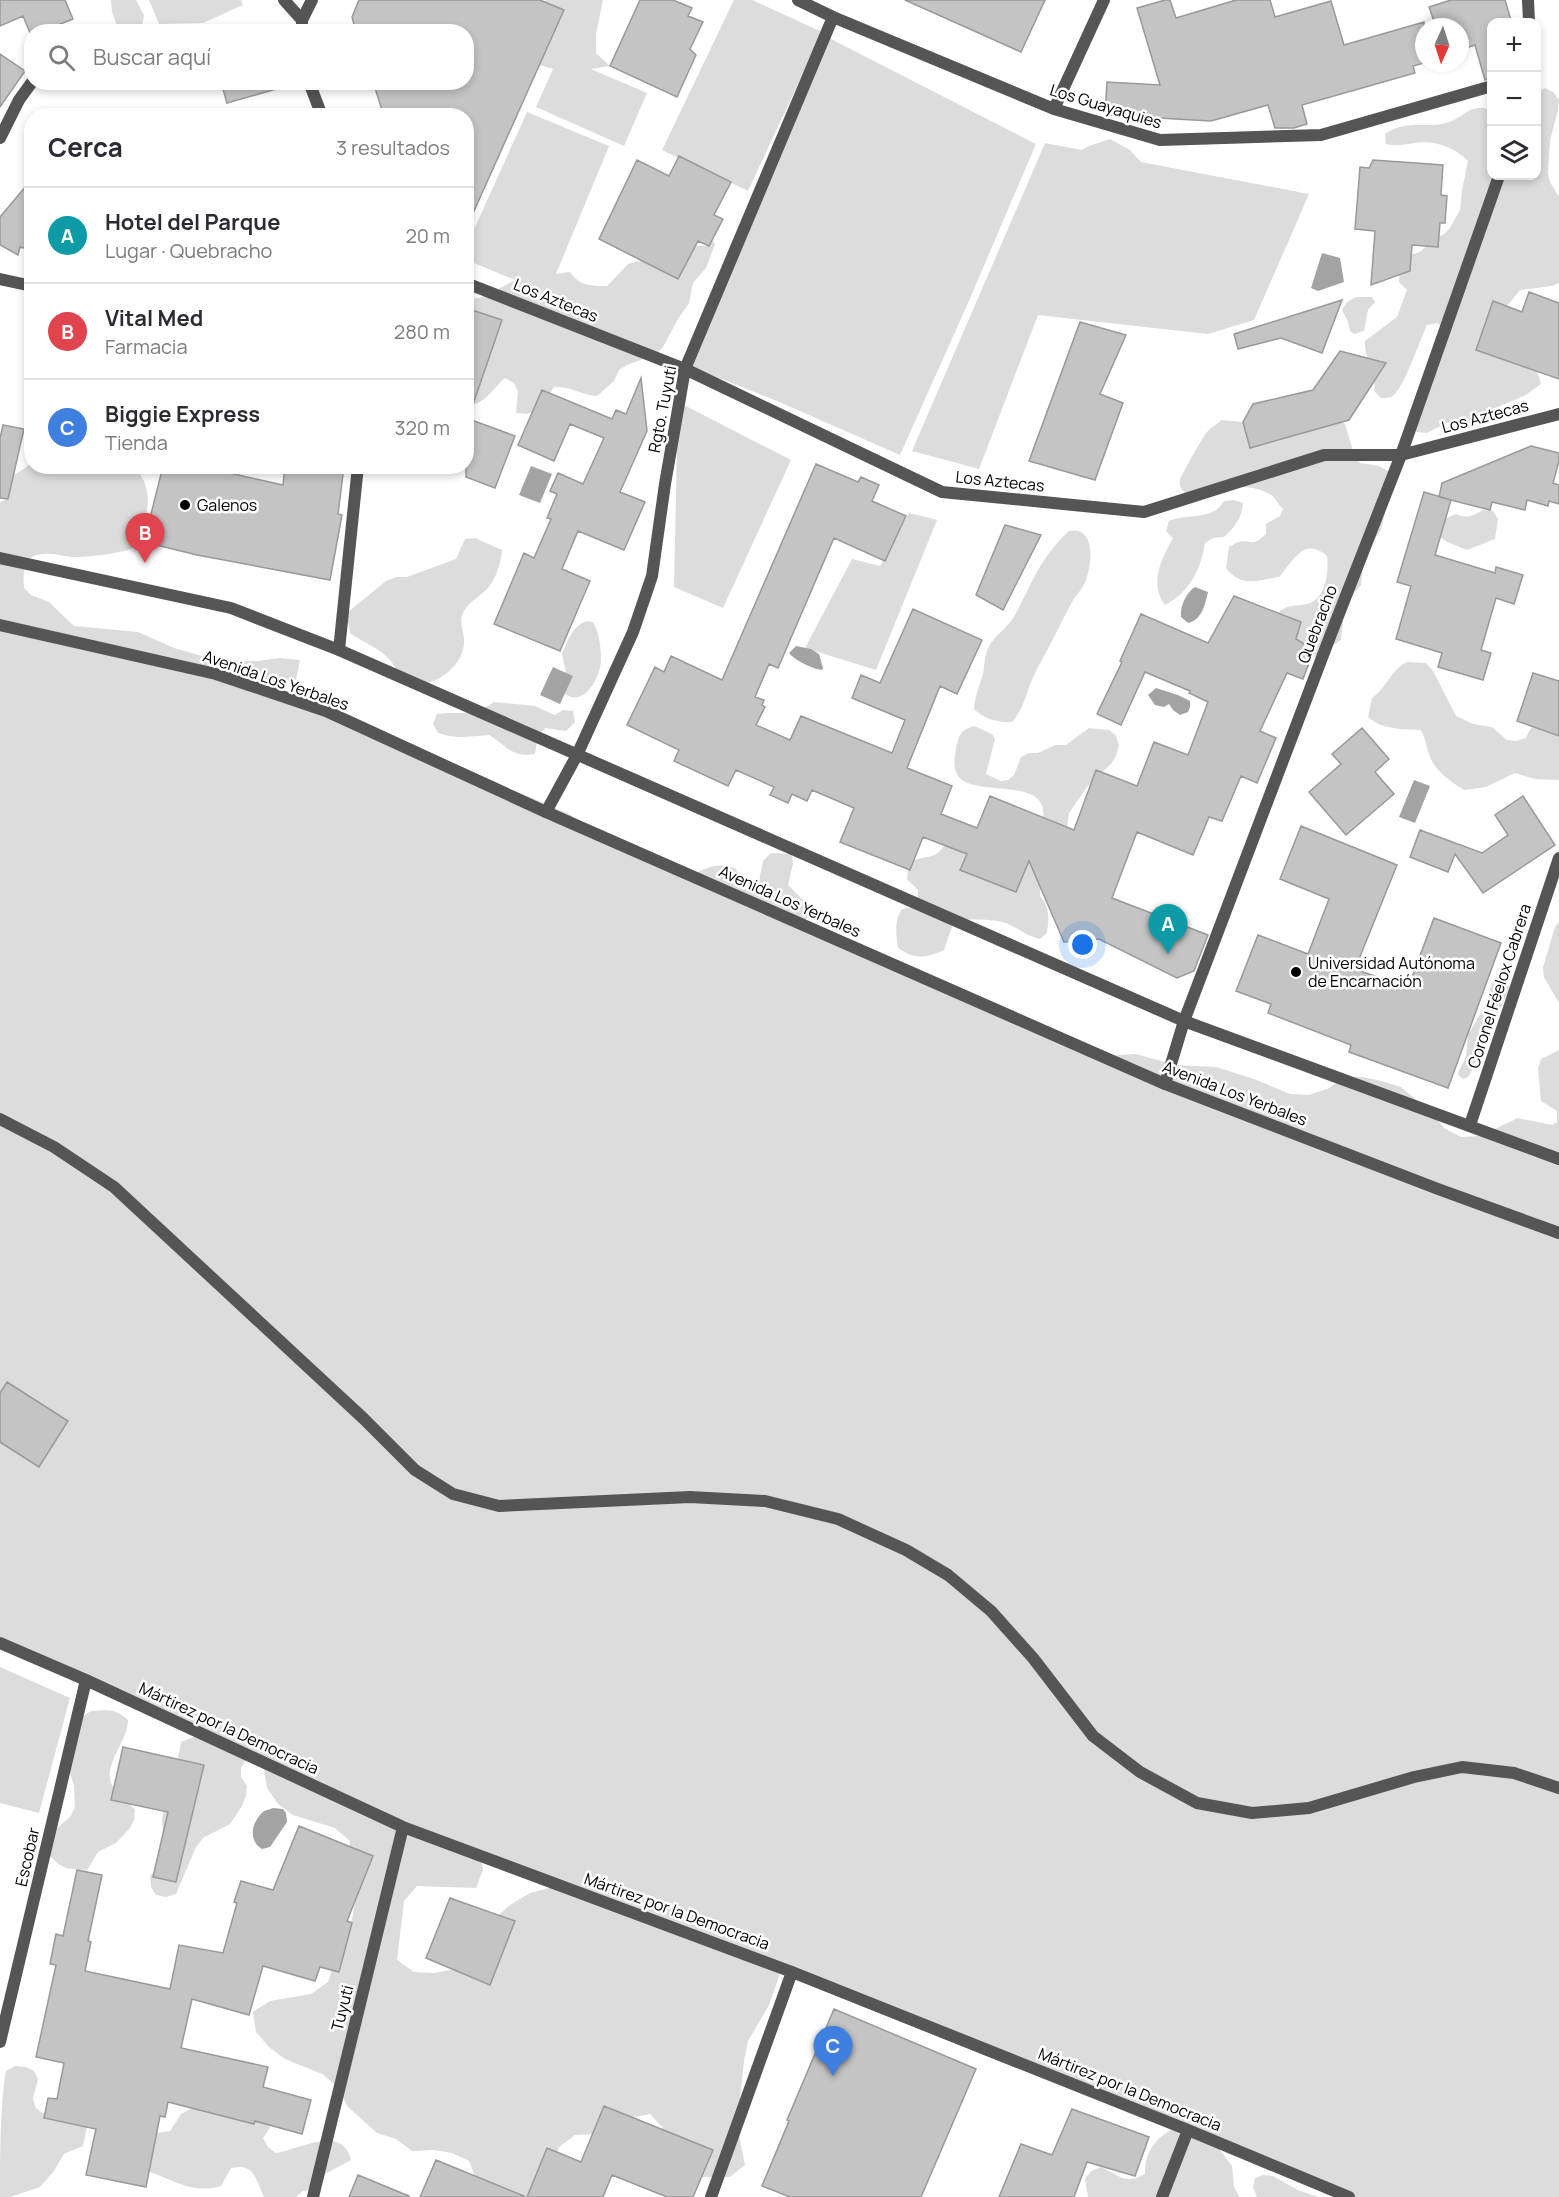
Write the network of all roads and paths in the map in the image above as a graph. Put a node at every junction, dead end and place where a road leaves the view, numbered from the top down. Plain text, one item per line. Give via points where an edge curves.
1 (284, 0) edge
2 (312, 0) edge
3 (798, 0) edge
4 (1104, 0) edge
5 (1528, 0) edge
6 (833, 17) junction
7 (1529, 18) edge
8 (301, 24) edge
9 (303, 24) edge
10 (1487, 87) edge
11 (26, 90) edge
12 (312, 90) edge
13 (319, 108) edge
14 (1054, 109) junction
15 (0, 138) edge
16 (1498, 180) edge
17 (0, 279) edge
18 (24, 284) edge
19 (474, 285) edge
20 (684, 369) junction
21 (1559, 414) edge
22 (1401, 454) junction
23 (357, 474) edge
24 (0, 558) edge
25 (0, 625) edge
26 (339, 650) junction
27 (577, 754) junction
28 (546, 812) junction
29 (1559, 858) edge
30 (1184, 1021) junction
31 (1165, 1084) junction
32 (0, 1119) edge
33 (1470, 1125) junction
34 (1559, 1159) edge
35 (1559, 1233) edge
36 (0, 1642) edge
37 (86, 1680) junction
38 (1559, 1788) edge
39 (403, 1827) junction
40 (792, 1972) junction
41 (0, 2042) edge
42 (1188, 2130) junction
43 (312, 2197) edge
44 (711, 2197) edge
45 (1162, 2197) edge
46 (1349, 2197) edge

1 - 8 street
2 - 9 street
3 - 6 street, Los Guayaquies
4 - 14 street
5 - 7 street
6 - 14 street, Los Guayaquies
6 - 20 street, Rgto. Tuyuti
10 - 14 street, Los Guayaquies via 1321,135 1160,140
11 - 15 street
12 - 13 street
16 - 22 street, Quebracho
17 - 18 street
19 - 20 street, Los Aztecas
20 - 22 street, Los Aztecas via 942,492 1144,513 1324,455
20 - 27 street, Rgto. Tuyuti via 652,576 633,632
21 - 22 street, Los Aztecas
22 - 30 street, Quebracho
23 - 26 street
24 - 26 street via 231,608
25 - 28 street, Avenida Los Yerbales via 216,674 326,711
26 - 27 street
27 - 28 street, Rgto. Tuyuti
27 - 30 street
28 - 31 street, Avenida Los Yerbales
29 - 33 street, Coronel Féelox Cabrera
30 - 31 street, Quebracho
30 - 33 street
31 - 35 street, Avenida Los Yerbales
32 - 38 street via 54,1147 114,1187 415,1470 453,1494 499,1506 690,1497 765,1502 838,1519 906,1550 948,1575 991,1611 1093,1736 1140,1772 1197,1803 1252,1814 1309,1808 1462,1767 1514,1773
33 - 34 street
36 - 37 street, Mártirez por la Democracia
37 - 39 street, Mártirez por la Democracia
37 - 41 street, Escobar
39 - 40 street, Mártirez por la Democracia
39 - 43 street, Tuyuti
40 - 42 street, Mártirez por la Democracia
40 - 44 street
42 - 45 street
42 - 46 street, Mártirez por la Democracia

